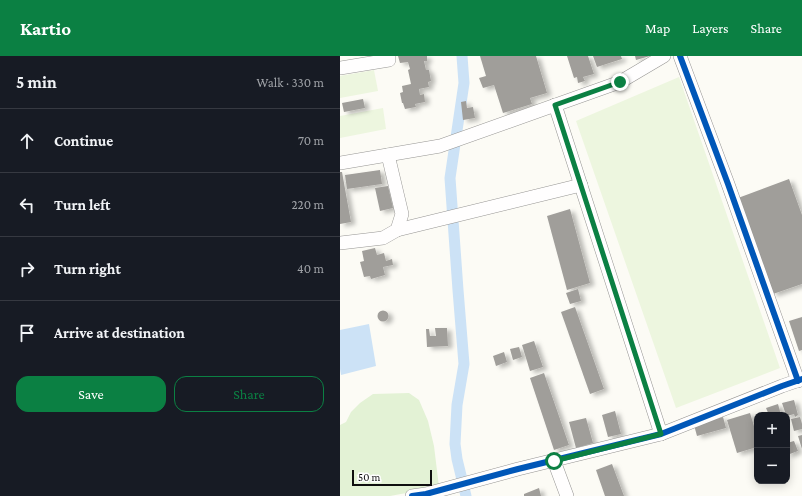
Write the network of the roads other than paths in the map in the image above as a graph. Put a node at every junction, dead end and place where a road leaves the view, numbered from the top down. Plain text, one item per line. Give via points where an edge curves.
1 (389, 56) edge
2 (664, 56) edge
3 (680, 56) edge
4 (340, 68) edge
5 (555, 105) junction
6 (388, 156) junction
7 (340, 163) edge
8 (581, 185) junction
9 (397, 230) junction
10 (340, 243) edge
11 (800, 380) edge
12 (661, 434) junction
13 (554, 461) junction
14 (412, 496) edge
15 (567, 496) edge

1 - 4 street via 389,60
2 - 5 street via 620,82
3 - 11 street
5 - 6 street via 440,146
5 - 8 street
6 - 7 street
6 - 9 street via 402,214
8 - 9 street
8 - 12 street
9 - 10 street via 383,238
11 - 12 street
12 - 13 street
13 - 14 street
13 - 15 street

